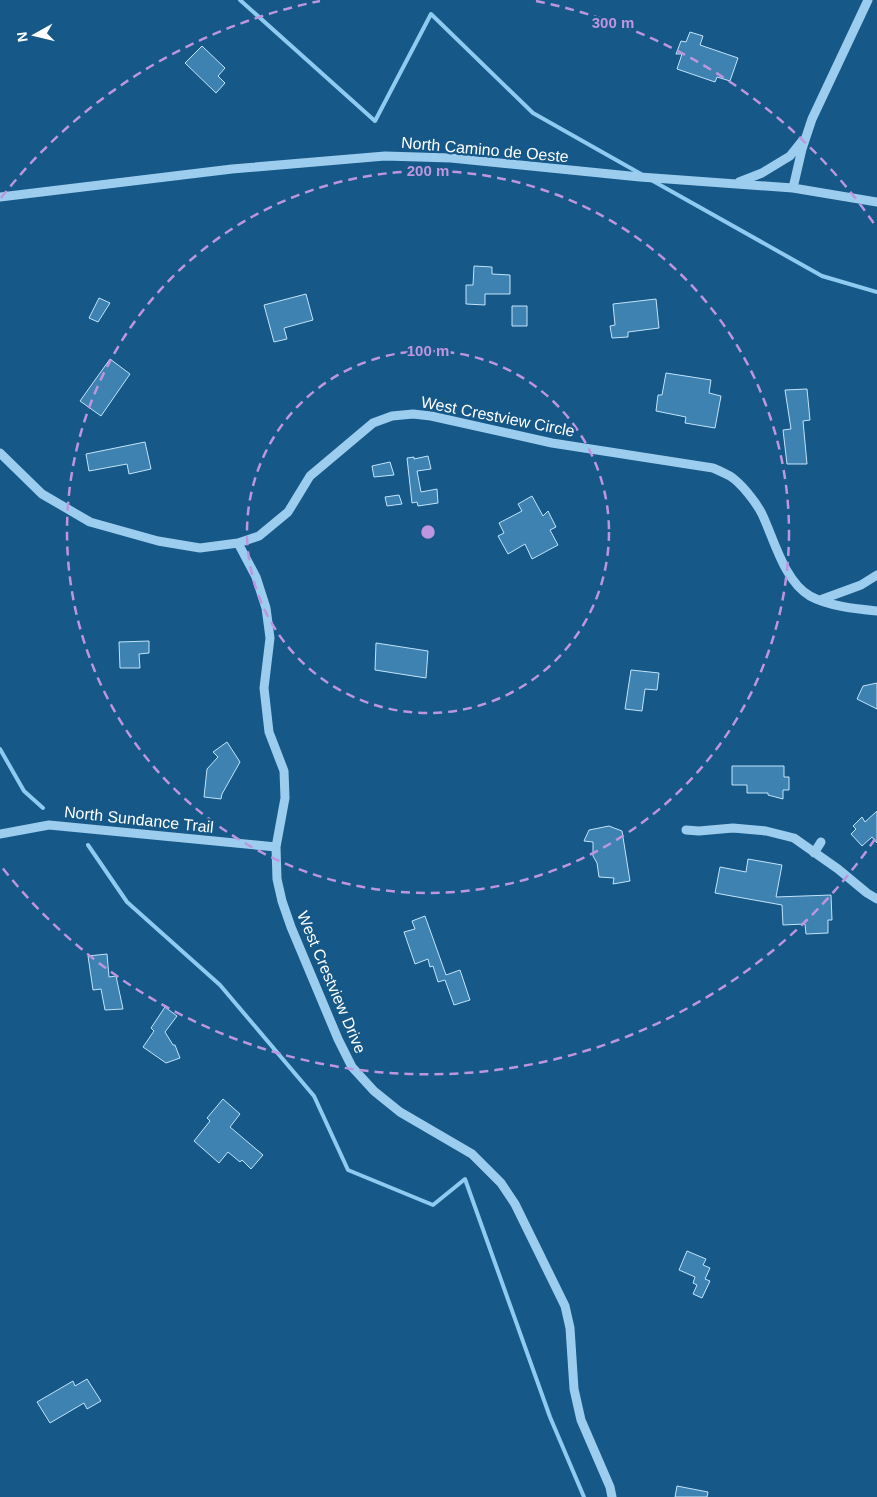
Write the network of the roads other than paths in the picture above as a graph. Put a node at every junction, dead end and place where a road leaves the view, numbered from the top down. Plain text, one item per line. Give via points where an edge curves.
1 (868, 0) edge
2 (807, 135) junction
3 (734, 184) junction
4 (794, 188) junction
5 (0, 197) edge
6 (877, 202) edge
7 (0, 453) edge
8 (238, 543) junction
9 (877, 575) edge
10 (820, 600) junction
11 (877, 611) edge
12 (686, 830) dead end
13 (0, 834) edge
14 (822, 842) dead end
15 (276, 847) junction
16 (814, 853) junction
17 (877, 899) edge
18 (612, 1497) edge

1 - 2 street
2 - 3 street via 790,156 762,173
2 - 4 street
3 - 4 street, North Camino de Oeste
3 - 5 street, North Camino de Oeste via 451,158 385,156 232,169
4 - 6 street, North Camino de Oeste
7 - 8 street, West Crestview Circle via 42,494 90,522 158,541 200,548
8 - 10 street, West Crestview Circle via 259,536 288,512 310,476 373,423 392,416 413,414 552,443 713,468 732,477 753,500 796,584
8 - 15 street, West Crestview Drive via 256,577 266,608 270,638 264,688 269,732 284,771 285,798
9 - 10 street
10 - 11 street, West Crestview Circle
12 - 16 street via 733,828 766,831 794,838
13 - 15 street, North Sundance Trail via 49,825
14 - 16 street
15 - 18 street, West Crestview Drive via 277,879 285,910 352,1066 374,1091 400,1112 472,1154 501,1183 515,1204 565,1306 579,1412
16 - 17 street

